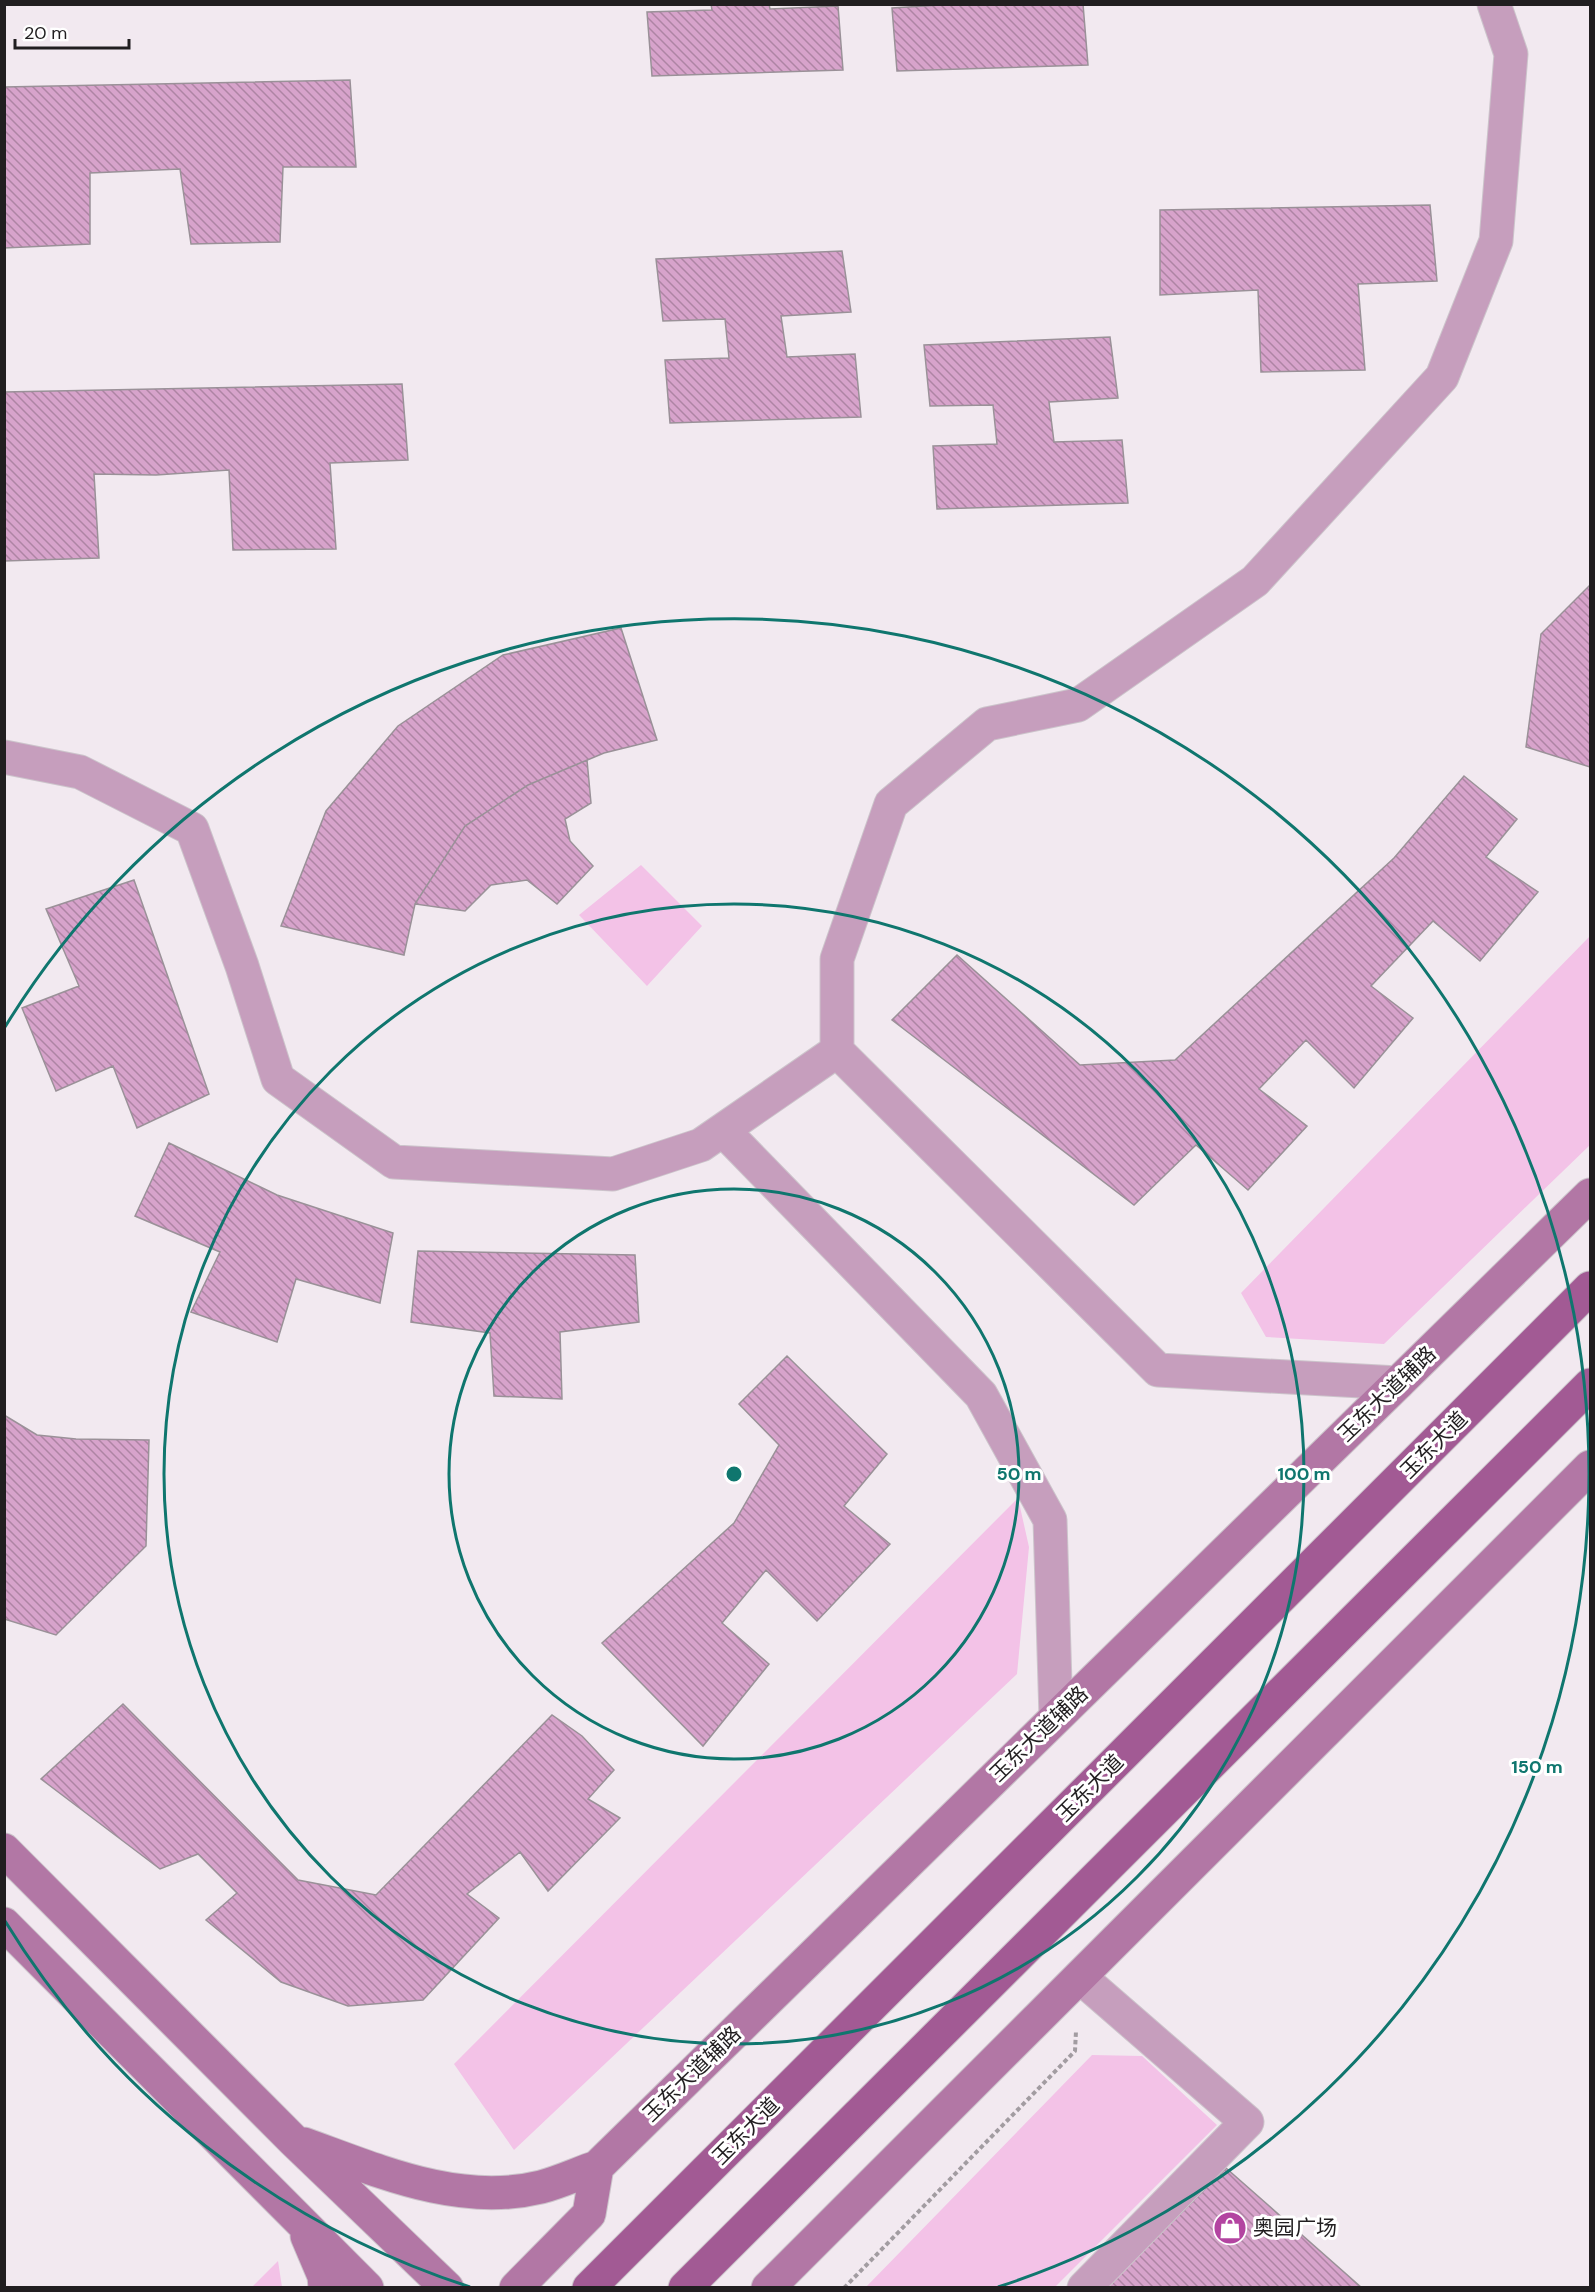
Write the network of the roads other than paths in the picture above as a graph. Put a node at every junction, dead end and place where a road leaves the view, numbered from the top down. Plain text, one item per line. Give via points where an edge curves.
1 (1494, 4) edge
2 (4, 758) edge
3 (837, 1052) junction
4 (723, 1130) junction
5 (1590, 1195) edge
6 (1590, 1288) edge
7 (1398, 1383) junction
8 (1590, 1384) edge
9 (1590, 1467) edge
10 (1056, 1717) junction
11 (4, 1850) edge
12 (4, 1924) edge
13 (1080, 1977) junction
14 (294, 2141) junction
15 (597, 2167) junction
16 (300, 2221) junction
17 (325, 2288) edge
18 (367, 2288) edge
19 (447, 2288) edge
20 (516, 2288) edge
21 (589, 2288) edge
22 (685, 2288) edge
23 (768, 2288) edge
24 (1084, 2288) edge

1 - 3 street via 1511,54 1496,240 1442,377 1255,581 1078,705 987,724 891,804 837,959
2 - 4 street via 80,772 192,829 278,1079 394,1162 613,1174 701,1145
3 - 4 street
3 - 7 street via 1158,1370
4 - 10 street via 981,1395 1050,1520
5 - 7 street, 玉东大道辅路
6 - 21 main road, 玉东大道
7 - 10 street, 玉东大道辅路
8 - 22 main road
9 - 13 street
10 - 15 street, 玉东大道辅路
11 - 14 street
12 - 16 street
13 - 23 street
13 - 24 street via 1247,2122
14 - 15 street via 407,2181 476,2192 540,2187
14 - 19 street
15 - 20 street via 589,2214
16 - 17 street via 324,2276
16 - 18 street

